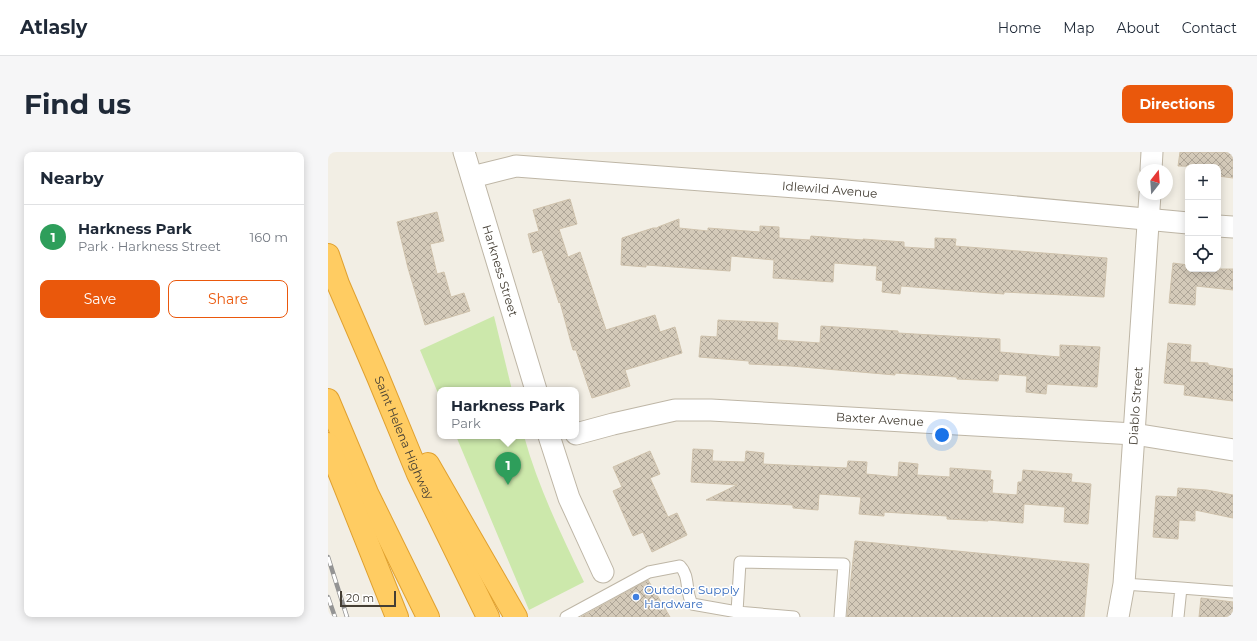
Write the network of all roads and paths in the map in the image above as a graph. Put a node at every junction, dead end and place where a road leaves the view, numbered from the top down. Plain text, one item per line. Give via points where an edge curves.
1 (464, 152) edge
2 (1152, 152) edge
3 (1151, 164) edge
4 (472, 177) junction
5 (1150, 200) edge
6 (1148, 220) junction
7 (1185, 223) edge
8 (1221, 226) edge
9 (1233, 227) edge
10 (328, 255) edge
11 (378, 377) junction
12 (535, 387) edge
13 (328, 400) edge
14 (579, 433) edge
15 (1134, 434) junction
16 (557, 439) edge
17 (328, 444) edge
18 (1233, 450) edge
19 (603, 572) dead end
20 (1124, 584) junction
21 (1181, 588) junction
22 (1233, 592) edge
23 (738, 615) edge
24 (396, 617) edge
25 (428, 617) edge
26 (488, 617) edge
27 (516, 617) edge
28 (566, 617) edge
29 (794, 617) edge
30 (840, 617) edge
31 (1118, 617) edge
32 (1178, 617) edge

1 - 4 street, Harkness Street
2 - 3 street
4 - 6 street, Idlewild Avenue via 516,166 835,190
4 - 12 street, Harkness Street
5 - 6 street, Diablo Street
6 - 7 street, Idlewild Avenue
6 - 15 street, Diablo Street
8 - 9 street
10 - 11 highway, Saint Helena Highway
11 - 26 highway, Saint Helena Highway via 418,474
11 - 27 highway
13 - 25 highway via 367,493
14 - 15 street, Baxter Avenue via 675,410 704,410
15 - 18 street, Baxter Avenue
15 - 20 street, Diablo Street
16 - 19 street via 569,498
17 - 24 highway
20 - 21 lane
20 - 31 street, Diablo Street
21 - 22 lane
21 - 32 lane
23 - 28 lane via 692,604 688,596 685,571 680,566 649,572
23 - 29 lane
23 - 30 lane via 740,562 844,564

